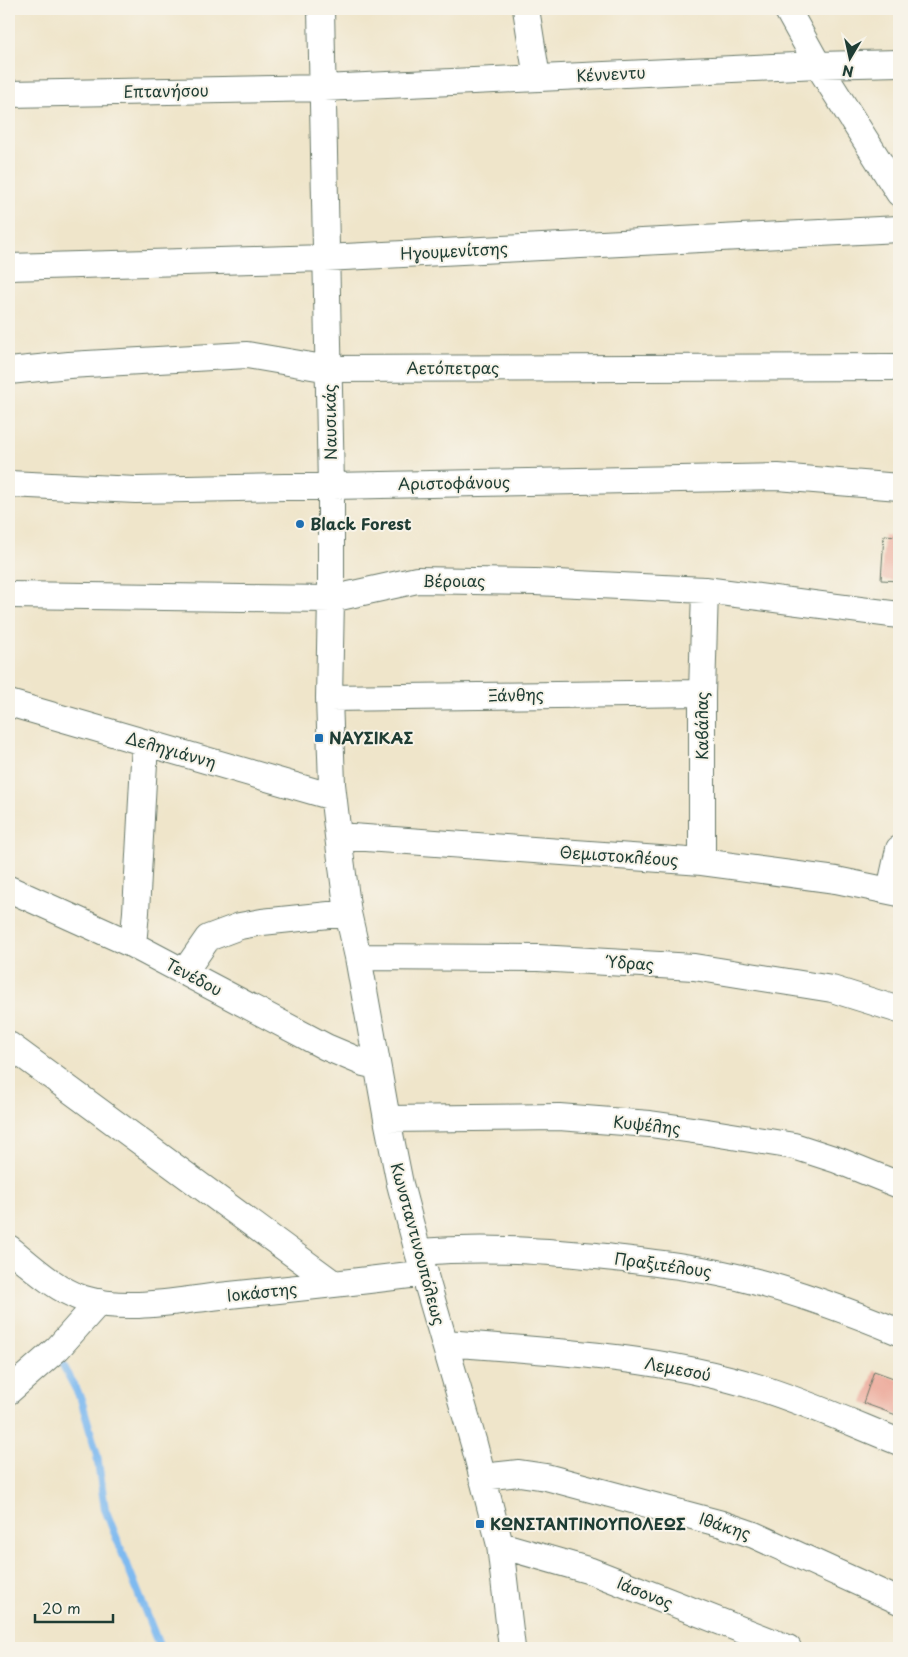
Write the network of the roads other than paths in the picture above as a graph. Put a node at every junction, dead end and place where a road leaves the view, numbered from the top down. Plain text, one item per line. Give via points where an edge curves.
1 (321, 9) edge
2 (526, 9) edge
3 (787, 9) edge
4 (899, 63) edge
5 (818, 64) junction
6 (537, 78) junction
7 (323, 88) junction
8 (9, 94) edge
9 (899, 193) edge
10 (899, 229) edge
11 (325, 258) junction
12 (9, 267) edge
13 (899, 367) edge
14 (329, 369) junction
15 (9, 371) edge
16 (9, 484) edge
17 (331, 486) junction
18 (899, 487) edge
19 (705, 590) junction
20 (9, 595) edge
21 (331, 599) junction
22 (899, 615) edge
23 (702, 693) junction
24 (329, 698) junction
25 (9, 703) edge
26 (145, 743) junction
27 (333, 797) junction
28 (338, 836) junction
29 (899, 849) edge
30 (702, 862) junction
31 (9, 889) edge
32 (894, 891) edge
33 (348, 913) junction
34 (133, 945) junction
35 (358, 957) junction
36 (185, 971) junction
37 (899, 1010) edge
38 (9, 1045) edge
39 (377, 1066) junction
40 (387, 1119) junction
41 (899, 1185) edge
42 (9, 1248) edge
43 (421, 1262) junction
44 (334, 1284) junction
45 (99, 1302) junction
46 (899, 1332) edge
47 (445, 1343) junction
48 (9, 1390) edge
49 (899, 1442) edge
50 (482, 1477) junction
51 (500, 1545) junction
52 (899, 1601) edge
53 (512, 1648) edge
54 (788, 1648) edge

1 - 7 street, Ναυσικάς
2 - 6 street
3 - 5 street
4 - 5 street, Κέννεντυ
5 - 6 street, Κέννεντυ
5 - 9 street
6 - 7 street, Κέννεντυ
7 - 8 street, Επτανήσου
7 - 11 street, Ναυσικάς
10 - 11 street, Ηγουμενίτσης
11 - 12 street, Ηγουμενίτσης
11 - 14 street, Ναυσικάς
13 - 14 street, Αετόπετρας
14 - 15 street, Αετόπετρας via 247,355
14 - 17 street, Ναυσικάς
16 - 17 street, Αριστοφάνους via 136,490
17 - 18 street, Αριστοφάνους via 778,477
17 - 21 street, Ναυσικάς
19 - 21 street, Βέροιας via 416,580
19 - 22 street, Βέροιας
19 - 23 street, Καβάλας
20 - 21 street, Βέροιας
21 - 24 street, Ναυσικάς
23 - 24 street, Ξάνθης
23 - 30 street, Καβάλας
24 - 27 street, Ναυσικάς
25 - 26 street, Δεληγιάννη
26 - 27 street, Δεληγιάννη
26 - 34 street
27 - 28 street, Ναυσικάς
28 - 30 street, Θεμιστοκλέους
28 - 33 street, Κωνσταντινουπόλεως
29 - 32 street
30 - 32 street, Θεμιστοκλέους
31 - 34 street, Τενέδου
33 - 35 street, Κωνσταντινουπόλεως
33 - 36 street via 240,926 208,938
34 - 36 street, Τενέδου
35 - 37 street, Ύδρας via 538,958 694,967 832,989
35 - 39 street, Κωνσταντινουπόλεως
36 - 39 street, Τενέδου via 326,1047
38 - 44 street
39 - 40 street, Κωνσταντινουπόλεως
40 - 41 street, Κυψέλης via 559,1117 650,1124 794,1146
40 - 43 street, Κωνσταντινουπόλεως
42 - 45 street, Ιοκάστης via 62,1290
43 - 44 street, Ιοκάστης
43 - 46 street, Πραξιτέλους via 459,1248 512,1248 671,1264 792,1292
43 - 47 street, Κωνσταντινουπόλεως
44 - 45 street, Ιοκάστης via 138,1304
45 - 48 street via 58,1348
47 - 49 street, Λεμεσού via 604,1357 712,1376 779,1394
47 - 50 street, Κωνσταντινουπόλεως
50 - 51 street, Κωνσταντινουπόλεως
50 - 52 street, Ιθάκης via 519,1473 546,1477 722,1524 754,1535
51 - 53 street, Κωνσταντινουπόλεως
51 - 54 street, Ιάσονος via 591,1571

